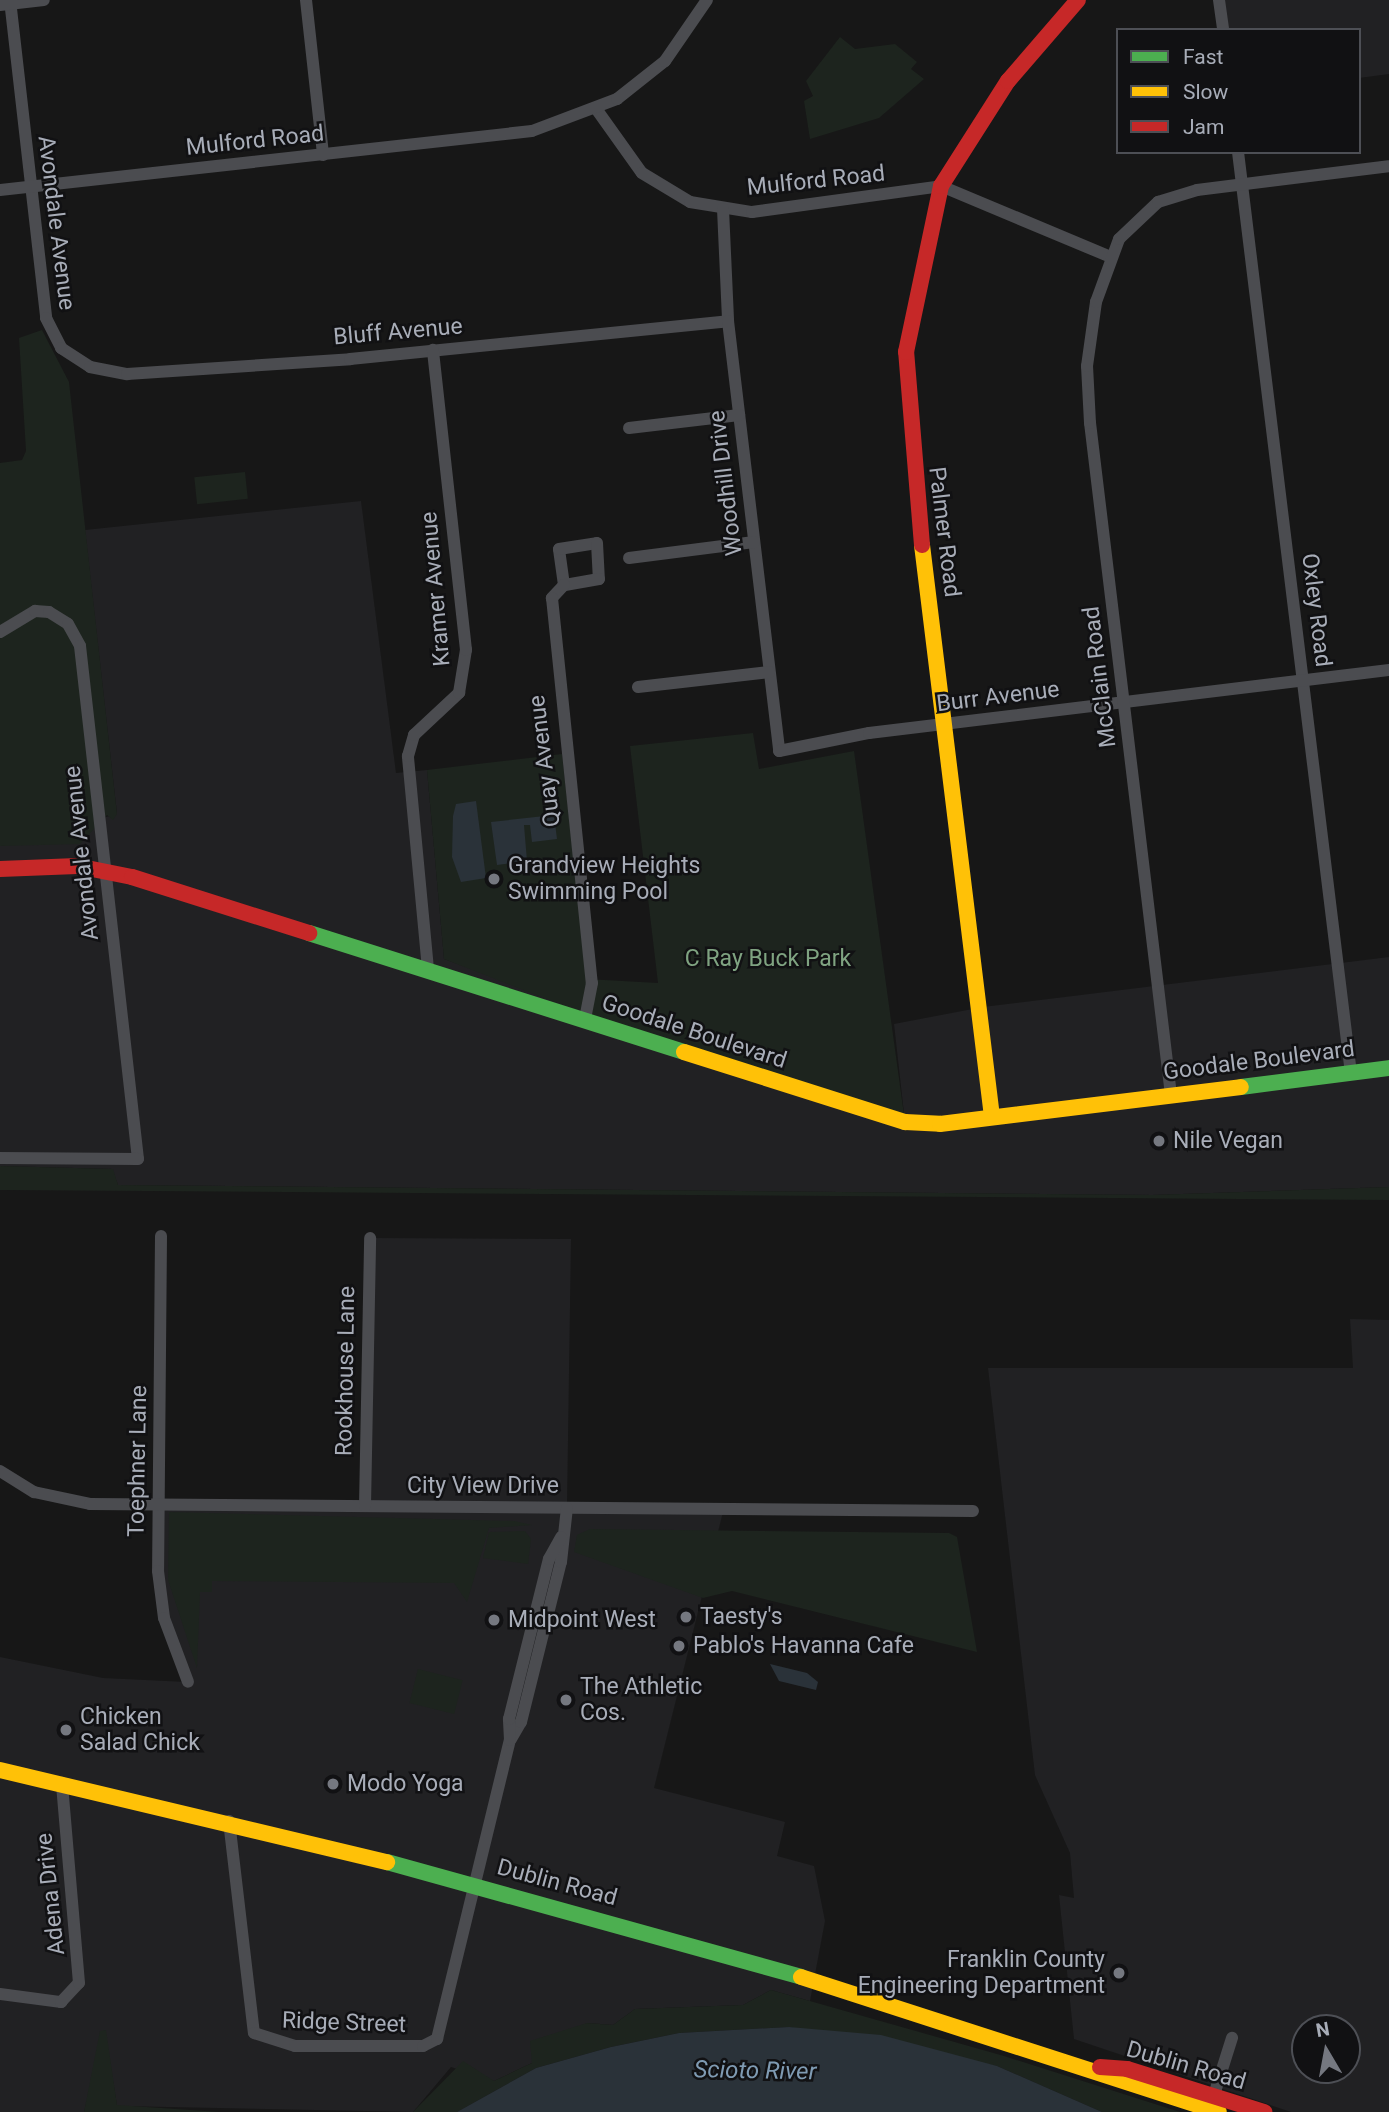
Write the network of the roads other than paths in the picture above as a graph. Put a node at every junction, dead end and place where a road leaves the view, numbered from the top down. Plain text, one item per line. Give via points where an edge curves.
1 (44, 0) edge
2 (306, 0) edge
3 (708, 0) edge
4 (1078, 0) edge
5 (1219, 0) edge
6 (7, 3) edge
7 (1223, 28) edge
8 (597, 110) junction
9 (1238, 154) edge
10 (323, 155) junction
11 (1389, 166) edge
12 (1242, 184) junction
13 (942, 186) junction
14 (30, 187) junction
15 (0, 190) edge
16 (723, 209) junction
17 (1111, 257) junction
18 (728, 321) junction
19 (433, 351) junction
20 (73, 359) joint
21 (739, 415) junction
22 (629, 428) dead end
23 (754, 542) junction
24 (629, 558) dead end
25 (564, 585) dead end
26 (0, 632) edge
27 (1389, 670) edge
28 (769, 672) junction
29 (1303, 680) junction
30 (638, 687) dead end
31 (1124, 703) junction
32 (945, 724) junction
33 (779, 751) joint
34 (0, 869) edge
35 (105, 871) junction
36 (428, 969) junction
37 (585, 1019) junction
38 (1389, 1069) edge
39 (1351, 1073) junction
40 (1171, 1095) junction
41 (992, 1117) junction
42 (0, 1158) edge
43 (161, 1236) dead end
44 (370, 1238) dead end
45 (0, 1472) edge
46 (159, 1505) junction
47 (365, 1506) junction
48 (567, 1508) junction
49 (973, 1511) dead end
50 (188, 1682) dead end
51 (0, 1770) edge
52 (62, 1783) junction
53 (229, 1821) junction
54 (474, 1885) junction
55 (0, 1994) edge
56 (1232, 2038) dead end
57 (1096, 2067) junction
58 (1214, 2095) junction
59 (1219, 2112) edge
60 (1264, 2112) edge

1 - 6 street
2 - 10 street
3 - 8 street via 665,61
4 - 13 main road, Palmer Road via 1008,81
5 - 7 street
6 - 14 street, Avondale Avenue
8 - 10 street, Mulford Road via 532,131
8 - 16 street, Mulford Road via 642,173 690,202
9 - 12 street, Oxley Road
10 - 14 street, Mulford Road
11 - 12 street
12 - 17 street via 1158,202 1133,222
12 - 29 street, Oxley Road
13 - 16 street, Mulford Road via 752,212
13 - 17 street
13 - 32 main road, Palmer Road via 908,325 906,380
14 - 15 street, Mulford Road
14 - 20 street, Avondale Avenue via 46,318
16 - 18 street, Woodhill Drive
17 - 31 street, McClain Road via 1087,366
18 - 19 street, Bluff Avenue
18 - 21 street, Woodhill Drive
19 - 20 street, Bluff Avenue via 127,374
19 - 36 street, Kramer Avenue via 466,650 459,693 414,734 408,756
21 - 22 street
21 - 23 street, Woodhill Drive
23 - 24 street
23 - 28 street, Woodhill Drive
25 - 37 street, Quay Avenue via 552,598 555,664 592,983
26 - 35 street, Avondale Avenue via 35,611 49,612 68,624 80,646
27 - 29 street, Burr Avenue
28 - 30 street
28 - 33 street, Woodhill Drive
29 - 31 street, Burr Avenue
29 - 39 street, Oxley Road
31 - 32 street, Burr Avenue
31 - 40 street, McClain Road
32 - 33 street, Burr Avenue
32 - 41 main road, Palmer Road
34 - 35 main road, Goodale Boulevard via 51,865
35 - 36 main road, Goodale Boulevard
35 - 42 street, Avondale Avenue via 138,1159
36 - 37 main road, Goodale Boulevard
37 - 41 main road, Goodale Boulevard via 881,1117 929,1125
38 - 39 main road, Goodale Boulevard
39 - 40 main road, Goodale Boulevard
40 - 41 main road, Goodale Boulevard
43 - 46 street, Toephner Lane
44 - 47 street, Rookhouse Lane
45 - 46 street, City View Drive via 58,1499
46 - 47 street, City View Drive
46 - 50 street, Toephner Lane via 160,1596
47 - 48 street, City View Drive
48 - 49 street, City View Drive
48 - 54 street via 521,1722 510,1740
51 - 52 main road, Dublin Road
52 - 53 main road, Dublin Road
52 - 55 street, Adena Drive via 80,1967 71,1997 51,2003
53 - 54 main road, Dublin Road
53 - 54 street, Ridge Street via 254,2033 295,2046 432,2043 440,2034
54 - 57 main road, Dublin Road via 646,1930
56 - 58 street
57 - 58 main road, Dublin Road via 1127,2068
57 - 59 main road, Dublin Road via 1122,2083
58 - 60 main road, Dublin Road

